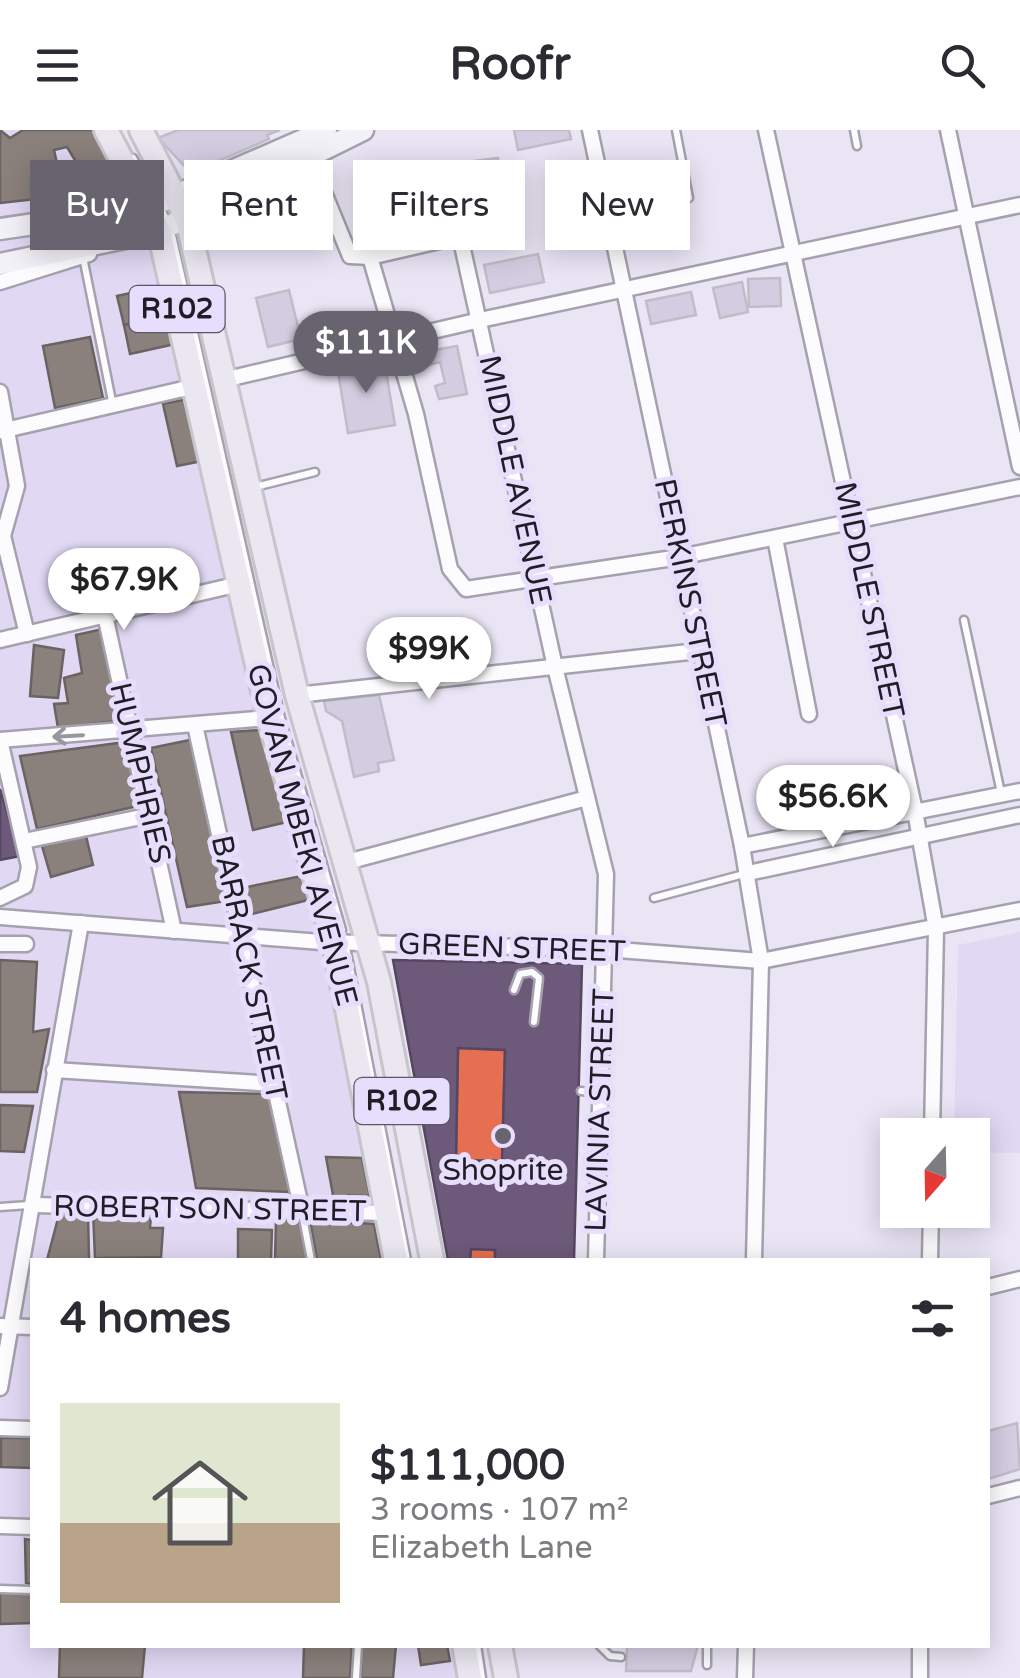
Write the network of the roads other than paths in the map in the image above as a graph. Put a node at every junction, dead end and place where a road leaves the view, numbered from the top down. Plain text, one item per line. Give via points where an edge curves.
1 (106, 130) edge
2 (116, 130) edge
3 (130, 130) edge
4 (141, 130) edge
5 (326, 130) edge
6 (363, 130) edge
7 (590, 130) edge
8 (676, 130) edge
9 (766, 130) edge
10 (854, 130) edge
11 (948, 130) edge
12 (857, 146) dead end
13 (309, 156) junction
14 (130, 160) edge
15 (136, 160) edge
16 (144, 160) edge
17 (150, 160) edge
18 (682, 160) edge
19 (164, 201) edge
20 (1020, 205) edge
21 (164, 208) edge
22 (967, 216) junction
23 (30, 224) edge
24 (167, 227) junction
25 (0, 229) edge
26 (400, 250) edge
27 (464, 250) edge
28 (792, 252) junction
29 (82, 256) junction
30 (370, 257) junction
31 (0, 264) edge
32 (0, 282) edge
33 (623, 288) junction
34 (480, 320) junction
35 (394, 338) junction
36 (223, 380) junction
37 (196, 386) junction
38 (0, 392) edge
39 (113, 406) junction
40 (4, 431) edge
41 (1020, 466) edge
42 (315, 472) dead end
43 (1020, 487) edge
44 (248, 488) junction
45 (853, 522) junction
46 (775, 538) junction
47 (680, 558) junction
48 (538, 581) junction
49 (240, 584) junction
50 (105, 615) junction
51 (964, 620) dead end
52 (27, 634) junction
53 (0, 640) edge
54 (698, 651) junction
55 (555, 667) junction
56 (298, 695) junction
57 (810, 714) dead end
58 (269, 718) junction
59 (195, 725) junction
60 (129, 732) junction
61 (0, 740) edge
62 (820, 780) dead end
63 (1020, 791) edge
64 (1001, 795) junction
65 (587, 798) junction
66 (914, 811) junction
67 (151, 815) junction
68 (1020, 815) edge
69 (829, 828) junction
70 (919, 836) junction
71 (24, 841) junction
72 (742, 846) junction
73 (347, 862) junction
74 (748, 873) junction
75 (0, 898) edge
76 (654, 898) dead end
77 (1020, 910) edge
78 (0, 917) edge
79 (81, 923) junction
80 (936, 929) junction
81 (174, 931) junction
82 (244, 937) junction
83 (351, 943) junction
84 (0, 944) edge
85 (26, 944) dead end
86 (604, 949) junction
87 (762, 961) junction
88 (514, 990) dead end
89 (534, 1022) dead end
90 (54, 1070) junction
91 (275, 1084) junction
92 (581, 1092) dead end
93 (598, 1093) junction
94 (932, 1118) edge
95 (33, 1205) junction
96 (0, 1206) edge
97 (302, 1211) junction
98 (388, 1213) junction
99 (930, 1228) edge
100 (311, 1258) edge
101 (396, 1258) edge
102 (407, 1258) edge
103 (423, 1258) edge
104 (431, 1258) edge
105 (596, 1258) edge
106 (754, 1258) edge
107 (930, 1258) edge
108 (1020, 1278) edge
109 (990, 1286) edge
110 (6, 1326) edge
111 (0, 1388) edge
112 (0, 1428) edge
113 (30, 1429) edge
114 (1020, 1488) edge
115 (990, 1496) edge
116 (0, 1526) edge
117 (30, 1527) edge
118 (0, 1589) edge
119 (30, 1590) edge
120 (358, 1648) edge
121 (465, 1648) edge
122 (477, 1648) edge
123 (490, 1648) edge
124 (501, 1648) edge
125 (602, 1648) edge
126 (707, 1648) edge
127 (746, 1648) edge
128 (920, 1648) edge
129 (621, 1658) dead end
130 (707, 1665) dead end
131 (356, 1678) edge
132 (470, 1678) edge
133 (482, 1678) edge
134 (495, 1678) edge
135 (506, 1678) edge
136 (745, 1678) edge
137 (920, 1678) edge

1 - 14 main road, GOVAN MBEKI AVENUE / R102
2 - 15 lane
3 - 16 lane
4 - 17 main road, GOVAN MBEKI AVENUE / R102
5 - 19 main road
6 - 13 main road
7 - 33 street, PERKINS STREET
8 - 18 lane
9 - 28 street, MIDDLE STREET
10 - 12 lane
11 - 22 street
13 - 24 main road
13 - 30 street via 350,256
20 - 22 street
21 - 24 main road, GOVAN MBEKI AVENUE / R102
22 - 28 street
22 - 41 street
23 - 25 main road
24 - 29 street
24 - 31 main road
24 - 36 main road, GOVAN MBEKI AVENUE / R102
24 - 37 main road, GOVAN MBEKI AVENUE / R102
24 - 83 lane
24 - 83 lane via 281,718
26 - 30 street
27 - 34 street, MIDDLE AVENUE
28 - 33 street
28 - 45 street, MIDDLE STREET
29 - 32 street
29 - 39 lane
30 - 35 street
33 - 34 street
33 - 47 street, PERKINS STREET
34 - 35 street
34 - 48 street, MIDDLE AVENUE
35 - 36 street
35 - 48 street via 459,585 480,589
36 - 44 main road, GOVAN MBEKI AVENUE / R102
37 - 39 street
37 - 49 main road, GOVAN MBEKI AVENUE / R102
38 - 40 street
39 - 40 street
40 - 52 street via 18,486 3,536
42 - 44 lane
43 - 45 street
44 - 56 main road, GOVAN MBEKI AVENUE / R102
45 - 46 street
45 - 66 street, MIDDLE STREET
46 - 47 street
46 - 57 street
47 - 48 street
47 - 54 street, PERKINS STREET
48 - 55 street, MIDDLE AVENUE
49 - 50 street
49 - 58 main road, GOVAN MBEKI AVENUE / R102
50 - 52 street
50 - 60 street, HUMPHRIES
51 - 64 lane
52 - 53 street
54 - 55 street
54 - 72 street, PERKINS STREET
55 - 56 street
55 - 65 street, LAVINIA STREET
56 - 73 main road, GOVAN MBEKI AVENUE / R102
58 - 59 street
58 - 83 main road, GOVAN MBEKI AVENUE / R102
59 - 60 street
59 - 82 street, BARRACK STREET
60 -> 61 street
60 - 67 street, HUMPHRIES
61 - 71 street
62 - 69 street
63 - 64 street
64 - 66 street
65 - 73 street
65 - 86 street, LAVINIA STREET via 606,874
66 - 69 street
66 - 70 street, MIDDLE STREET
67 - 71 street
67 - 81 street, HUMPHRIES
68 - 70 street
69 - 72 street
70 - 74 street
70 - 80 street, MIDDLE STREET
71 - 75 street via 26,886
72 - 74 street, PERKINS STREET
73 - 83 main road, GOVAN MBEKI AVENUE / R102
74 - 76 lane
74 - 87 street, PERKINS STREET
77 - 80 street, GREEN STREET
78 - 79 street, GREEN STREET
79 - 81 street, GREEN STREET
79 - 90 street
80 - 87 street, GREEN STREET
80 - 94 street, MIDDLE STREET
81 - 82 street, GREEN STREET
82 - 83 street, GREEN STREET
82 - 91 street, BARRACK STREET
83 - 86 street, GREEN STREET
83 - 98 main road, GOVAN MBEKI AVENUE / R102
83 - 102 lane
83 - 103 lane via 375,1008
83 - 104 main road, GOVAN MBEKI AVENUE / R102
84 - 85 street
86 - 87 street, GREEN STREET
86 - 93 street, LAVINIA STREET
87 - 106 street, PERKINS STREET
88 - 89 lane via 520,974 540,978
90 - 91 street
90 - 95 street
91 - 97 street, BARRACK STREET
92 - 93 lane
93 - 105 street, LAVINIA STREET
95 - 96 lane
95 - 97 street, ROBERTSON STREET
95 - 110 street
97 - 98 street, ROBERTSON STREET
97 - 100 lane
98 - 101 main road, GOVAN MBEKI AVENUE / R102
99 - 107 street
108 - 109 street
110 - 111 street
112 - 113 street
114 - 115 street
116 - 117 street
118 - 119 lane
120 - 131 lane
121 - 132 main road
122 - 133 lane
123 - 134 lane
124 - 135 main road
125 - 129 lane
126 - 130 lane
127 - 136 street
128 - 137 street

